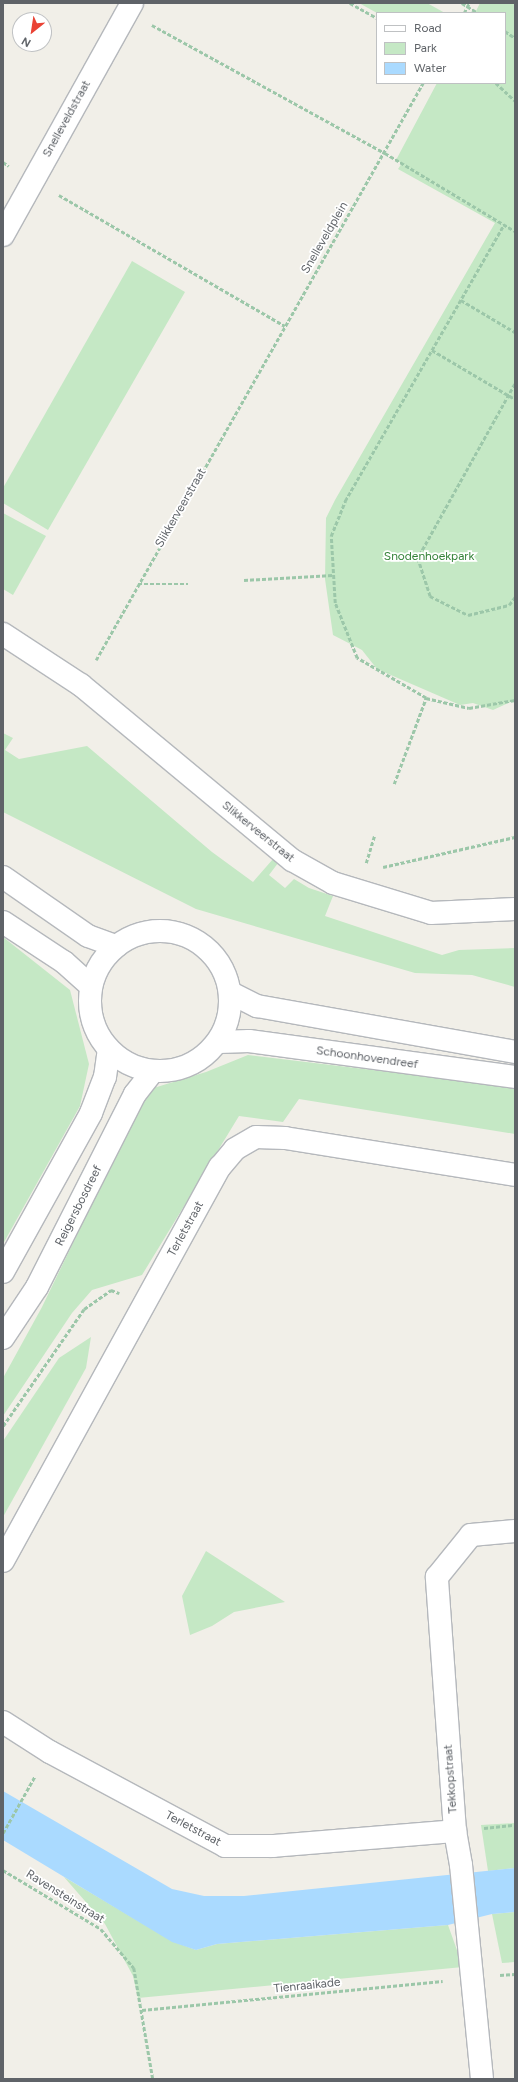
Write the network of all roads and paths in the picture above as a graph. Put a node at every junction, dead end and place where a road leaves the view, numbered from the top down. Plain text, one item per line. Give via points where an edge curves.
1 (350, 3) edge
2 (462, 3) edge
3 (468, 5) edge
4 (130, 7) edge
5 (477, 12) edge
6 (376, 17) edge
7 (506, 32) edge
8 (515, 38) edge
9 (422, 84) edge
10 (497, 84) edge
11 (515, 101) edge
12 (385, 153) junction
13 (3, 162) edge
14 (33, 180) junction
15 (504, 224) junction
16 (515, 231) edge
17 (3, 235) edge
18 (461, 300) junction
19 (285, 326) junction
20 (282, 332) joint
21 (515, 332) edge
22 (432, 350) junction
23 (515, 384) edge
24 (509, 396) junction
25 (515, 399) edge
26 (333, 575) junction
27 (244, 580) dead end
28 (138, 584) junction
29 (188, 584) dead end
30 (515, 597) edge
31 (3, 634) edge
32 (81, 685) junction
33 (426, 698) junction
34 (515, 700) edge
35 (394, 784) dead end
36 (515, 837) edge
37 (378, 868) dead end
38 (3, 877) edge
39 (515, 909) edge
40 (3, 922) edge
41 (116, 946) junction
42 (91, 986) junction
43 (231, 993) junction
44 (219, 1042) junction
45 (109, 1050) junction
46 (515, 1052) edge
47 (152, 1072) junction
48 (515, 1077) edge
49 (515, 1175) edge
50 (3, 1272) edge
51 (146, 1302) junction
52 (3, 1338) edge
53 (3, 1426) edge
54 (515, 1531) edge
55 (3, 1561) edge
56 (3, 1722) edge
57 (32, 1783) dead end
58 (455, 1831) junction
59 (3, 1833) edge
60 (3, 1870) edge
61 (473, 1978) junction
62 (142, 2010) junction
63 (153, 2079) edge
64 (482, 2079) edge

1 - 6 path
2 - 3 path
3 - 5 path
4 - 12 path
4 - 14 street, Snelleveldstraat
7 - 8 path
9 - 12 path
10 - 11 path
12 - 15 path
12 - 19 path, Snelleveldplein
13 - 14 path
14 - 17 street, Snelleveldstraat
14 - 19 path
15 - 16 path
15 - 18 path
18 - 21 path
18 - 22 path
19 - 20 path, Snelleveldplein
20 - 28 path, Slikkerveerstraat
22 - 24 path
22 - 26 path via 345,501 331,536
23 - 24 path
24 - 25 path
24 - 30 path via 418,558 430,596 468,615 508,605
26 - 27 path
26 - 33 path via 335,603 357,658
28 - 29 path
28 - 32 path, Slikkerveerstraat
31 - 32 street, Slikkerveerstraat
32 - 39 street, Slikkerveerstraat via 292,860 333,883 431,913
33 - 34 path via 469,708
33 - 35 path
36 - 37 path
38 - 41 street via 88,936
40 - 42 street via 64,962
41 - 42 street via 100,964
41 - 43 street via 138,934 162,930 187,936 208,949 220,964
42 - 45 street via 90,1009 96,1032
43 - 44 street via 230,1018
43 - 46 street via 257,1006
44 - 47 street via 201,1060 178,1070
44 - 48 street, Schoonhovendreef via 249,1041
45 - 47 street via 128,1064
45 - 50 street via 106,1077 91,1113
47 - 52 street, Reigersbosdreef via 135,1094 37,1287
49 - 51 street, Terletstraat via 285,1138 256,1138 235,1149 220,1167
51 - 53 path via 111,1290 84,1309
51 - 55 street, Terletstraat
54 - 58 street, Tekkopstraat via 471,1535 437,1577
56 - 58 street, Terletstraat via 50,1752 225,1846 273,1846
57 - 59 path
58 - 61 street, Tekkopstraat
60 - 62 path, Ravensteinstraat via 101,1929 134,1968
61 - 62 path, Tienraaikade
61 - 64 street, Tekkopstraat
62 - 63 path, Ravensteinstraat

